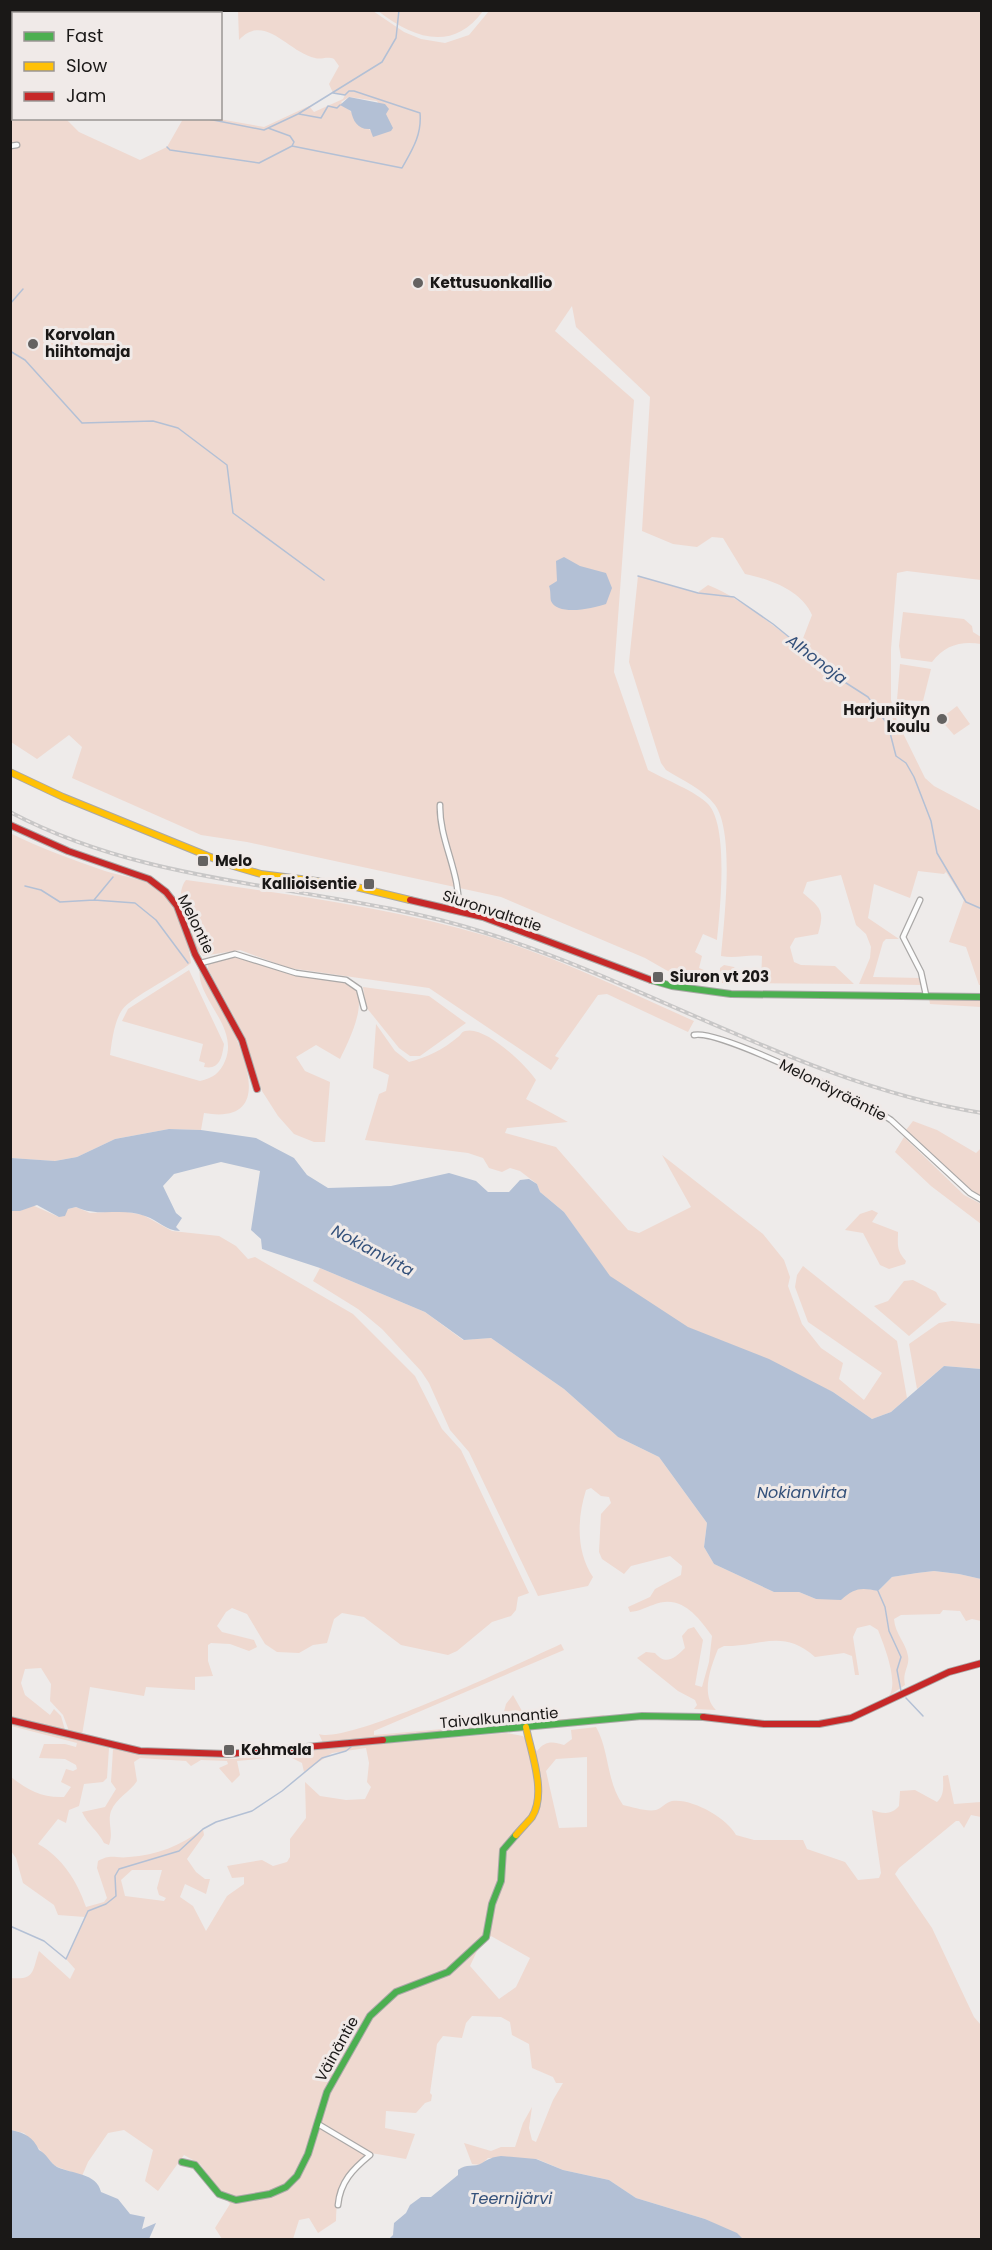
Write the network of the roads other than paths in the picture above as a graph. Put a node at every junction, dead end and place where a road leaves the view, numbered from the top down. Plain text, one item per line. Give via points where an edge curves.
1 (10, 772) edge
2 (440, 805) dead end
3 (10, 825) edge
4 (920, 900) dead end
5 (458, 911) junction
6 (201, 963) junction
7 (926, 996) junction
8 (981, 997) edge
9 (364, 1008) dead end
10 (694, 1035) dead end
11 (257, 1089) dead end
12 (981, 1200) edge
13 (981, 1664) edge
14 (10, 1720) edge
15 (526, 1727) junction
16 (318, 2124) junction
17 (182, 2162) dead end
18 (338, 2205) dead end

1 - 5 street, Siuronvaltatie via 230,865 348,885
2 - 5 street via 439,824 459,894
3 - 6 street, Melontie via 158,885 177,906
4 - 7 street via 903,937 921,972
5 - 7 street, Siuronvaltatie via 515,928 623,971 691,989 731,994
6 - 9 street via 235,954 296,973 346,980 359,989
6 - 11 street, Melontie via 242,1040
7 - 8 street, Siuronvaltatie
10 - 12 street, Melonäyrääntie via 725,1041 789,1066 877,1110
13 - 15 street, Taivalkunnantie via 949,1672 851,1718 819,1724 764,1724 689,1715
14 - 15 street, Taivalkunnantie via 119,1747 170,1754 268,1752
15 - 16 street, Väinäntie via 538,1789 537,1804 532,1816 503,1850 501,1881 486,1937 448,1972 396,1992 370,2016 327,2092
16 - 17 street, Väinäntie via 297,2176 286,2187 270,2194 243,2200 226,2198 195,2165
16 - 18 street via 370,2154 348,2175

